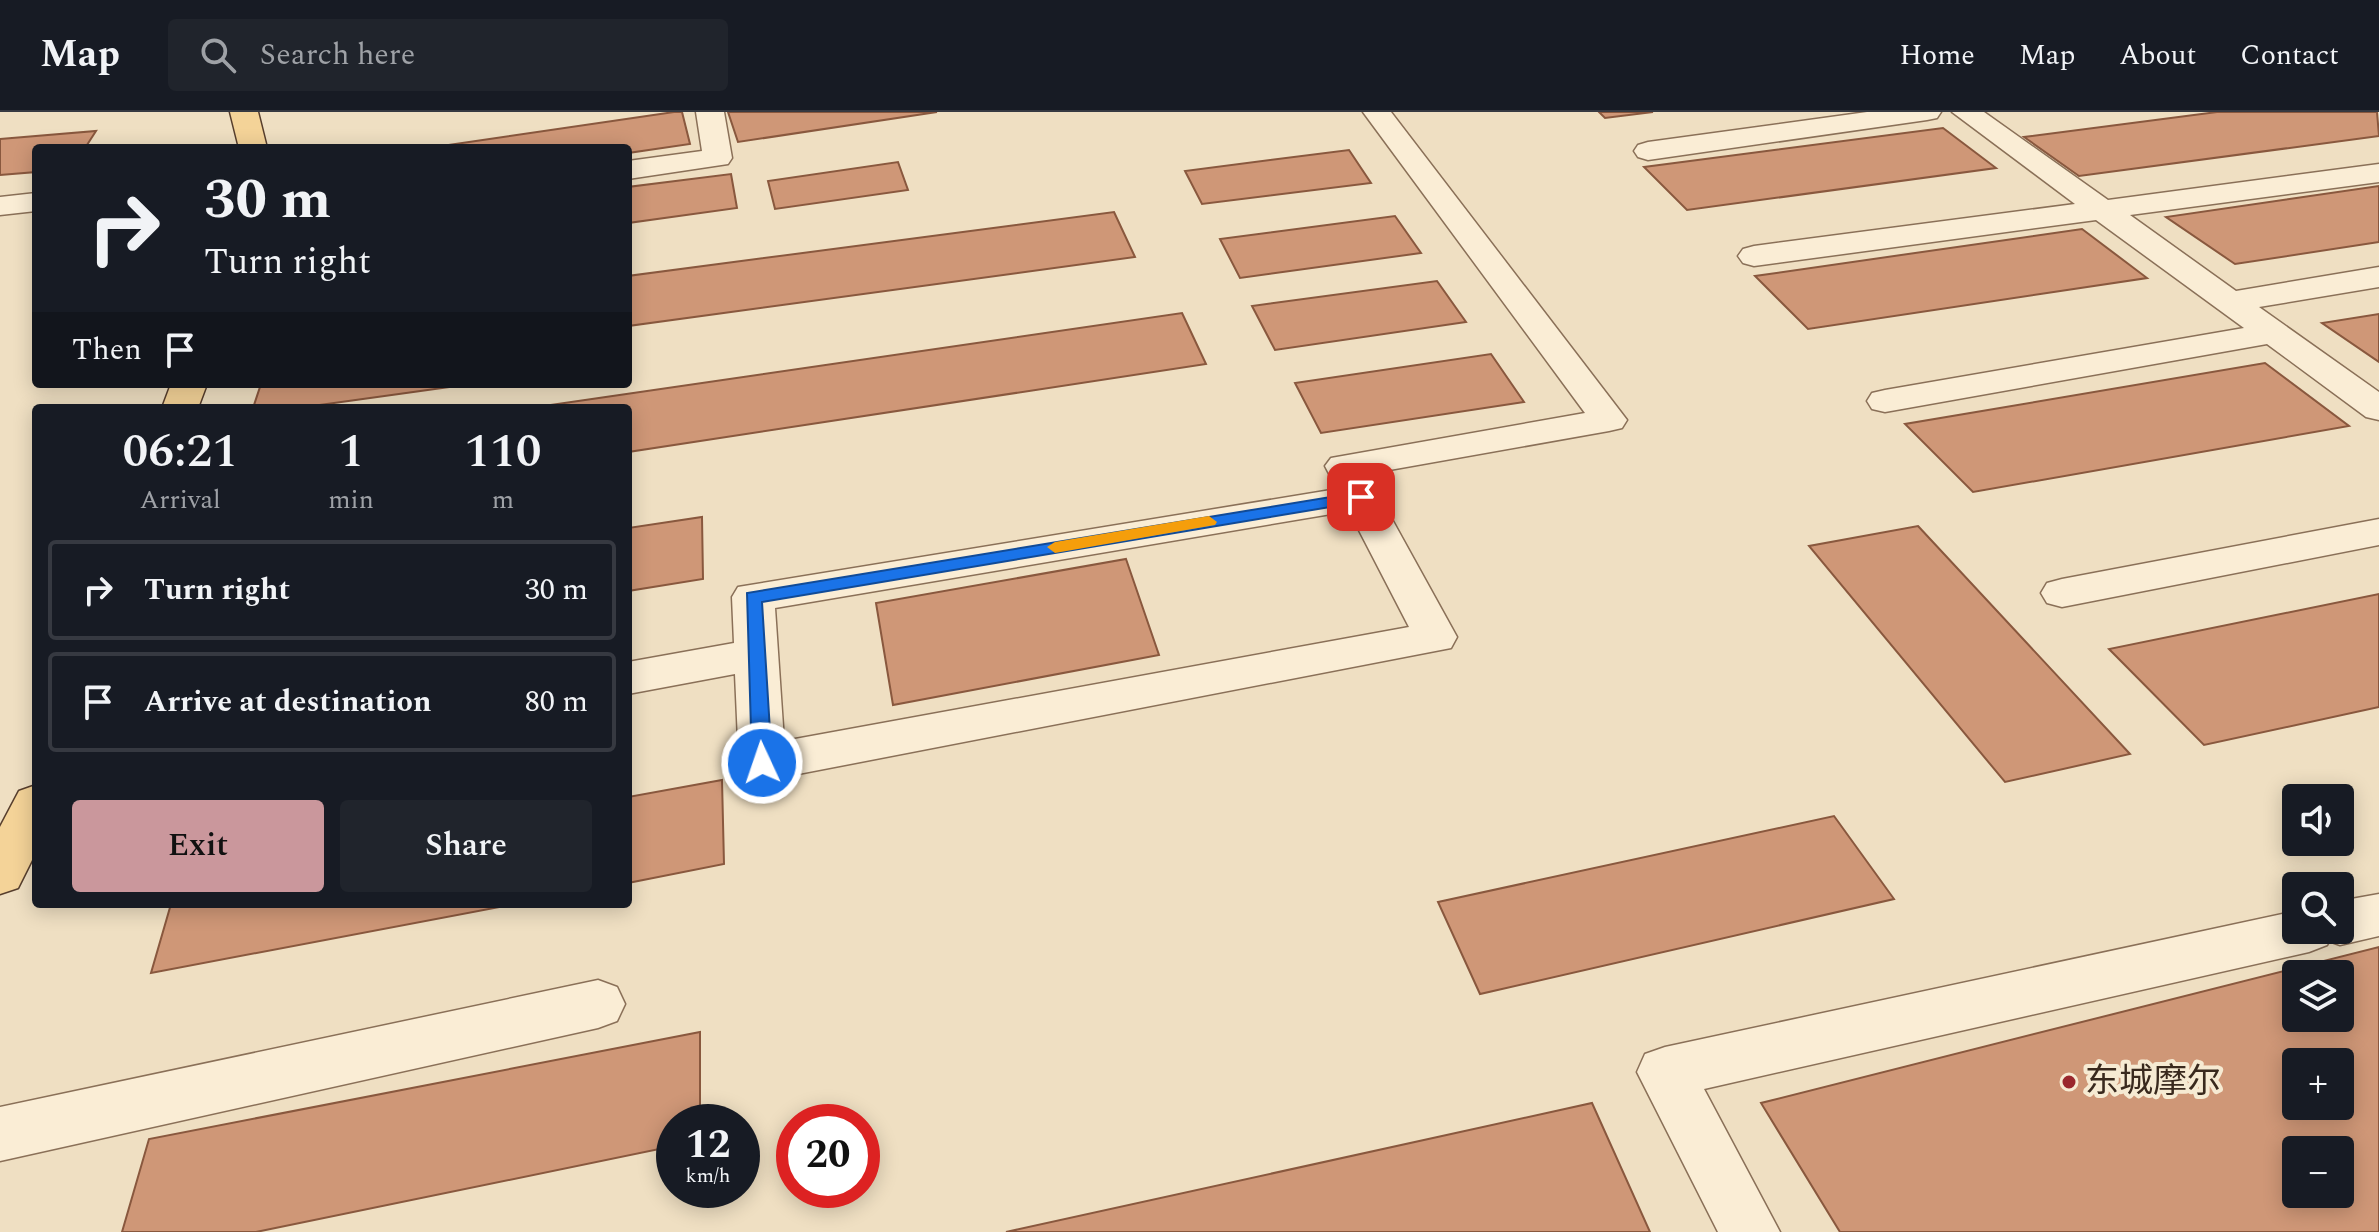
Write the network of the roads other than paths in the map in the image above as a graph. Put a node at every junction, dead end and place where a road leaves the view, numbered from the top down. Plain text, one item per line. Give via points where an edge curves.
1 (244, 112) edge
2 (710, 112) edge
3 (1377, 112) edge
4 (1927, 112) edge
5 (1966, 112) edge
6 (252, 144) edge
7 (1648, 151) dead end
8 (632, 169) edge
9 (2379, 173) edge
10 (32, 202) edge
11 (0, 206) edge
12 (2098, 208) junction
13 (1754, 256) dead end
14 (2379, 277) edge
15 (2229, 302) junction
16 (2272, 333) junction
17 (1885, 401) dead end
18 (2379, 409) edge
19 (1361, 497) junction
20 (2379, 532) edge
21 (2062, 593) dead end
22 (756, 655) junction
23 (632, 677) edge
24 (32, 812) edge
25 (0, 874) edge
26 (2379, 915) edge
27 (2354, 920) edge
28 (2282, 936) edge
29 (598, 1004) dead end
30 (0, 1134) edge
31 (1750, 1232) edge

1 - 6 main road
2 - 8 street via 718,158
3 - 19 street via 1609,420 1344,466
4 - 7 street
5 - 12 street
9 - 12 street
10 - 11 street
12 - 13 street
12 - 15 street
14 - 15 street
15 - 16 street
16 - 17 street
16 - 18 street
19 - 22 street via 753,597
19 - 22 street via 1436,637 762,763
20 - 21 street
22 - 23 street
24 - 25 main road
26 - 27 street
28 - 31 street via 1665,1072
29 - 30 street

